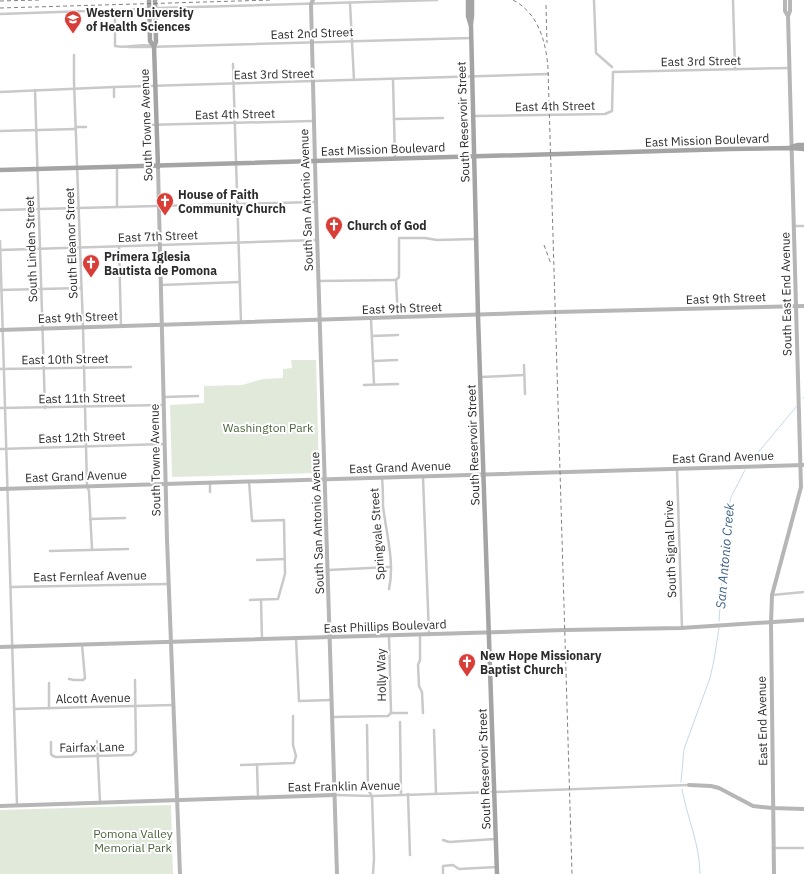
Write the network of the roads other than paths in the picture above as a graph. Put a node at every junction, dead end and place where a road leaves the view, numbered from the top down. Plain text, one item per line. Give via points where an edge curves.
1 (149, 0) edge
2 (155, 0) edge
3 (437, 0) edge
4 (468, 0) edge
5 (472, 0) edge
6 (594, 0) edge
7 (733, 0) edge
8 (785, 0) edge
9 (790, 0) edge
10 (311, 1) edge
11 (350, 3) junction
12 (114, 9) junction
13 (0, 14) edge
14 (788, 16) junction
15 (470, 26) junction
16 (471, 38) junction
17 (352, 41) junction
18 (313, 42) junction
19 (154, 46) junction
20 (74, 55) dead end
21 (233, 64) dead end
22 (612, 67) dead end
23 (789, 68) junction
24 (735, 70) junction
25 (548, 74) dead end
26 (471, 77) junction
27 (392, 79) junction
28 (354, 80) junction
29 (313, 82) junction
30 (234, 84) junction
31 (155, 86) junction
32 (114, 87) junction
33 (75, 88) junction
34 (35, 90) junction
35 (0, 92) edge
36 (114, 97) dead end
37 (612, 111) joint
38 (473, 116) junction
39 (443, 118) dead end
40 (394, 119) junction
41 (314, 121) junction
42 (235, 123) junction
43 (144, 125) dead end
44 (156, 125) junction
45 (86, 127) dead end
46 (76, 128) junction
47 (36, 130) junction
48 (0, 131) edge
49 (804, 145) edge
50 (791, 148) junction
51 (804, 149) edge
52 (474, 156) junction
53 (395, 159) junction
54 (315, 161) junction
55 (237, 164) junction
56 (117, 167) junction
57 (158, 167) junction
58 (77, 168) junction
59 (0, 170) edge
60 (38, 170) junction
61 (316, 202) junction
62 (238, 203) junction
63 (159, 206) junction
64 (117, 207) junction
65 (79, 208) junction
66 (39, 209) junction
67 (0, 210) edge
68 (794, 226) junction
69 (804, 226) edge
70 (476, 239) junction
71 (318, 240) junction
72 (0, 241) edge
73 (239, 243) junction
74 (159, 245) junction
75 (119, 247) junction
76 (80, 248) junction
77 (40, 249) junction
78 (0, 250) edge
79 (396, 280) junction
80 (319, 281) junction
81 (240, 282) junction
82 (161, 285) junction
83 (81, 288) junction
84 (41, 289) junction
85 (1, 290) edge
86 (797, 306) junction
87 (804, 306) edge
88 (478, 316) junction
89 (398, 318) junction
90 (371, 319) junction
91 (320, 320) junction
92 (241, 322) junction
93 (162, 325) junction
94 (121, 326) junction
95 (83, 327) junction
96 (43, 328) junction
97 (2, 330) edge
98 (398, 334) dead end
99 (372, 336) junction
100 (374, 360) junction
101 (397, 360) dead end
102 (524, 365) dead end
103 (131, 367) dead end
104 (0, 368) edge
105 (4, 368) junction
106 (84, 368) junction
107 (44, 369) junction
108 (524, 375) junction
109 (481, 377) junction
110 (374, 384) junction
111 (398, 384) dead end
112 (364, 385) dead end
113 (525, 394) dead end
114 (198, 396) dead end
115 (164, 397) junction
116 (164, 405) junction
117 (84, 407) junction
118 (0, 408) edge
119 (4, 408) junction
120 (45, 408) junction
121 (165, 444) junction
122 (86, 446) junction
123 (0, 449) edge
124 (6, 449) junction
125 (802, 465) edge
126 (677, 469) junction
127 (484, 474) junction
128 (423, 476) junction
129 (382, 478) junction
130 (325, 479) junction
131 (249, 481) junction
132 (210, 482) junction
133 (166, 483) junction
134 (87, 486) junction
135 (0, 488) edge
136 (7, 488) junction
137 (210, 492) dead end
138 (125, 518) dead end
139 (90, 519) junction
140 (92, 549) junction
141 (128, 549) dead end
142 (50, 551) dead end
143 (285, 559) junction
144 (257, 560) dead end
145 (390, 567) junction
146 (779, 568) joint
147 (328, 570) junction
148 (169, 584) junction
149 (11, 587) junction
150 (390, 589) dead end
151 (804, 592) edge
152 (772, 595) junction
153 (250, 600) dead end
154 (261, 600) junction
155 (804, 620) edge
156 (771, 623) junction
157 (682, 628) junction
158 (489, 633) junction
159 (420, 635) junction
160 (429, 635) junction
161 (389, 636) junction
162 (296, 638) junction
163 (330, 638) junction
164 (262, 639) junction
165 (171, 642) junction
166 (82, 645) junction
167 (0, 647) edge
168 (13, 647) junction
169 (69, 679) dead end
170 (135, 680) dead end
171 (49, 683) dead end
172 (331, 700) junction
173 (173, 705) junction
174 (135, 706) junction
175 (49, 708) junction
176 (14, 709) junction
177 (407, 713) dead end
178 (423, 713) dead end
179 (391, 714) junction
180 (293, 716) dead end
181 (333, 717) junction
182 (400, 722) dead end
183 (367, 725) dead end
184 (434, 730) dead end
185 (97, 741) dead end
186 (51, 742) dead end
187 (98, 756) junction
188 (241, 765) dead end
189 (257, 765) junction
190 (689, 785) joint
191 (494, 792) junction
192 (436, 793) junction
193 (402, 794) junction
194 (408, 794) junction
195 (334, 795) junction
196 (372, 796) junction
197 (258, 798) junction
198 (177, 801) junction
199 (100, 803) junction
200 (17, 805) junction
201 (0, 806) edge
202 (772, 808) junction
203 (804, 809) edge
204 (496, 839) junction
205 (443, 840) dead end
206 (773, 848) junction
207 (804, 848) edge
208 (410, 855) dead end
209 (497, 867) junction
210 (180, 874) edge
211 (337, 874) edge
212 (373, 874) edge
213 (443, 874) edge
214 (497, 874) edge
215 (774, 874) edge

1 - 19 main road via 150,41
2 - 19 main road
3 - 11 street
4 - 15 main road, South Reservoir Street
5 - 15 main road
6 - 22 street via 596,53
7 - 24 street
8 - 14 street via 785,11
9 - 14 street
10 - 11 street
10 - 12 street, bridge
10 - 18 street, South San Antonio Avenue
11 - 17 street
12 - 13 street
12 - 19 street, East 2nd Street via 115,46
14 - 23 street, South East End Avenue
15 - 16 main road, South Reservoir Street
16 - 17 street, East 2nd Street
16 - 26 main road, South Reservoir Street
17 - 18 street, East 2nd Street
17 - 28 street
18 - 19 street, East 2nd Street
18 - 29 street, South San Antonio Avenue
19 - 31 main road, South Towne Avenue
20 - 33 street, South Eleanor Street
21 - 30 street
23 - 24 street, East 3rd Street
23 - 50 street, South East End Avenue
24 - 37 street, East 3rd Street via 614,72
25 - 26 street, East 3rd Street
26 - 27 street, East 3rd Street
26 - 38 main road, South Reservoir Street
27 - 28 street, East 3rd Street
27 - 40 street
28 - 29 street, East 3rd Street
29 - 30 street, East 3rd Street
29 - 41 street, South San Antonio Avenue
30 - 31 street, East 3rd Street
30 - 42 street
31 - 32 street, East 3rd Street
31 - 44 main road, South Towne Avenue
32 - 33 street, East 3rd Street
32 - 36 street
33 - 34 street, East 3rd Street
33 - 46 street, South Eleanor Street
34 - 35 street, East 3rd Street
34 - 47 street, South Linden Street
37 - 38 street, East 4th Street via 605,114
38 - 52 main road, South Reservoir Street
39 - 40 street
40 - 53 street
41 - 42 street, East 4th Street
41 - 54 street, South San Antonio Avenue
42 - 44 street, East 4th Street
42 - 55 street
43 - 44 street, East 4th Street
44 - 57 main road, South Towne Avenue
45 - 46 street
46 - 47 street
46 - 58 street, South Eleanor Street
47 - 48 street
47 - 60 street, South Linden Street
49 - 50 main road, East Mission Boulevard
50 - 51 main road, East Mission Boulevard
50 - 52 main road, East Mission Boulevard
50 - 68 street, South East End Avenue
52 - 53 main road, East Mission Boulevard
52 - 70 main road, South Reservoir Street
53 - 54 main road, East Mission Boulevard
54 - 55 main road, East Mission Boulevard
54 - 61 street, South San Antonio Avenue
55 - 57 main road, East Mission Boulevard
55 - 62 street
56 - 57 main road, East Mission Boulevard
56 - 58 main road, East Mission Boulevard
56 - 64 street
57 - 63 street, South Towne Avenue
58 - 60 main road, East Mission Boulevard
58 - 65 street, South Eleanor Street
59 - 60 main road, East Mission Boulevard
60 - 66 street, South Linden Street
61 - 62 street
61 - 71 street, South San Antonio Avenue
62 - 63 street
62 - 73 street
63 - 64 street
63 - 74 street, South Towne Avenue
64 - 65 street
65 - 66 street
65 - 76 street, South Eleanor Street
66 - 67 street
66 - 77 street, South Linden Street
68 - 69 street
68 - 86 street, South East End Avenue
70 - 79 street via 399,238 400,277
70 - 88 main road, South Reservoir Street
71 - 73 street, East 7th Street
71 - 80 street, South San Antonio Avenue
72 - 78 street
73 - 74 street, East 7th Street
73 - 81 street
74 - 75 street, East 7th Street
74 - 82 street, South Towne Avenue
75 - 76 street, East 7th Street
75 - 94 street
76 - 77 street, East 7th Street
76 - 83 street, South Eleanor Street
77 - 78 street, East 7th Street
77 - 84 street, South Linden Street
78 - 85 street
79 - 80 street
79 - 89 street
80 - 91 street, South San Antonio Avenue
81 - 82 street
81 - 92 street
82 - 93 street, South Towne Avenue
83 - 84 street
83 - 95 street, South Eleanor Street
84 - 85 street
84 - 96 street, South Linden Street
85 - 97 street
86 - 87 street, East 9th Street
86 - 88 street, East 9th Street
86 - 125 street, South East End Avenue
88 - 89 street, East 9th Street
88 - 109 main road, South Reservoir Street
89 - 90 street, East 9th Street
90 - 91 street, East 9th Street
90 - 99 street
91 - 92 street, East 9th Street
91 - 130 street, South San Antonio Avenue
92 - 93 street, East 9th Street
93 - 94 street, East 9th Street
93 - 115 street, South Towne Avenue
94 - 95 street, East 9th Street
95 - 96 street, East 9th Street
95 - 106 street, South Eleanor Street
96 - 97 street, East 9th Street
96 - 107 street, South Linden Street
97 - 105 street
98 - 99 street
99 - 100 street
100 - 101 street
100 - 110 street
102 - 108 street
103 - 106 street, East 10th Street
104 - 105 street, East 10th Street
105 - 107 street, East 10th Street
105 - 119 street
106 - 107 street, East 10th Street
106 - 117 street, South Eleanor Street
107 - 120 street, South Linden Street
108 - 109 street
108 - 113 street
109 - 127 main road, South Reservoir Street
110 - 111 street
110 - 112 street
114 - 115 street
115 - 116 street, South Towne Avenue
116 - 117 street, East 11th Street
116 - 121 street, South Towne Avenue
117 - 120 street, East 11th Street
117 - 122 street, South Eleanor Street
118 - 119 street, East 11th Street
119 - 120 street, East 11th Street
119 - 124 street
121 - 122 street, East 12th Street
121 - 133 street, South Towne Avenue
122 - 124 street, East 12th Street
122 - 134 street, South Eleanor Street
123 - 124 street, East 12th Street
124 - 136 street
125 - 126 street, East Grand Avenue
125 - 146 street, South East End Avenue via 801,487
126 - 127 street, East Grand Avenue
126 - 157 street, South Signal Drive
127 - 128 street, East Grand Avenue
127 - 158 main road, South Reservoir Street
128 - 129 street, East Grand Avenue
128 - 160 street
129 - 130 street, East Grand Avenue
129 - 145 street, Springvale Street
130 - 131 street, East Grand Avenue
130 - 147 street, South San Antonio Avenue
131 - 132 street, East Grand Avenue
131 - 143 street via 252,521 284,520
132 - 133 street, East Grand Avenue
132 - 137 street
133 - 134 street, East Grand Avenue
133 - 148 street, South Towne Avenue
134 - 136 street, East Grand Avenue
134 - 139 street, South Eleanor Street
135 - 136 street, East Grand Avenue
136 - 149 street
138 - 139 street
139 - 140 street, South Eleanor Street
140 - 141 street
140 - 142 street
143 - 144 street
143 - 154 street via 285,574 278,599
145 - 147 street
145 - 150 street, Springvale Street
146 - 152 street, East End Avenue
147 - 163 street, South San Antonio Avenue
148 - 149 street, East Fernleaf Avenue
148 - 165 street, South Towne Avenue
149 - 168 street
151 - 152 street
152 - 156 street, East End Avenue
153 - 154 street
154 - 164 street
155 - 156 street, East Phillips Boulevard
156 - 157 street, East Phillips Boulevard
156 - 202 street, East End Avenue
157 - 158 street, East Phillips Boulevard
158 - 160 street, East Phillips Boulevard
158 - 191 main road, South Reservoir Street
159 - 160 street, East Phillips Boulevard
159 - 161 street, East Phillips Boulevard
159 - 178 street via 418,665
161 - 163 street, East Phillips Boulevard
161 - 179 street, Holly Way
162 - 163 street, East Phillips Boulevard
162 - 164 street, East Phillips Boulevard
162 - 172 street via 299,701
163 - 172 street, South San Antonio Avenue
164 - 165 street, East Phillips Boulevard
165 - 166 street, East Phillips Boulevard
165 - 173 street, South Towne Avenue
166 - 168 street, East Phillips Boulevard
166 - 169 street via 85,678
167 - 168 street, East Phillips Boulevard
168 - 176 street
170 - 174 street
171 - 175 street
172 - 181 street, South San Antonio Avenue
173 - 174 street, Alcott Avenue
173 - 198 street, South Towne Avenue
174 - 175 street, Alcott Avenue
174 - 187 street, Fairfax Lane via 136,751 132,755
175 - 176 street, Alcott Avenue
176 - 200 street
177 - 179 street
179 - 181 street
180 - 189 street via 293,744 296,756 294,763
181 - 195 street, South San Antonio Avenue
182 - 193 street
183 - 196 street via 368,790
184 - 192 street
185 - 187 street
186 - 187 street, Fairfax Lane via 51,754 56,757
187 - 199 street
188 - 189 street
189 - 197 street
190 - 191 street, East Franklin Avenue
190 - 202 street via 720,788 753,806
191 - 192 street, East Franklin Avenue
191 - 204 main road, South Reservoir Street
192 - 194 street, East Franklin Avenue
193 - 194 street, East Franklin Avenue
193 - 196 street, East Franklin Avenue
194 - 208 street
195 - 196 street, East Franklin Avenue
195 - 197 street, East Franklin Avenue
195 - 211 street, South San Antonio Avenue
196 - 212 street
197 - 198 street, East Franklin Avenue
198 - 199 street, East Franklin Avenue
198 - 210 street, South Towne Avenue
199 - 200 street, East Franklin Avenue
200 - 201 street, East Franklin Avenue
202 - 203 street
202 - 206 street, East End Avenue
204 - 205 street via 449,842
204 - 209 main road, South Reservoir Street
206 - 207 street
206 - 215 street, East End Avenue
209 - 213 street via 459,869 454,865 443,866
209 - 214 main road, South Reservoir Street

